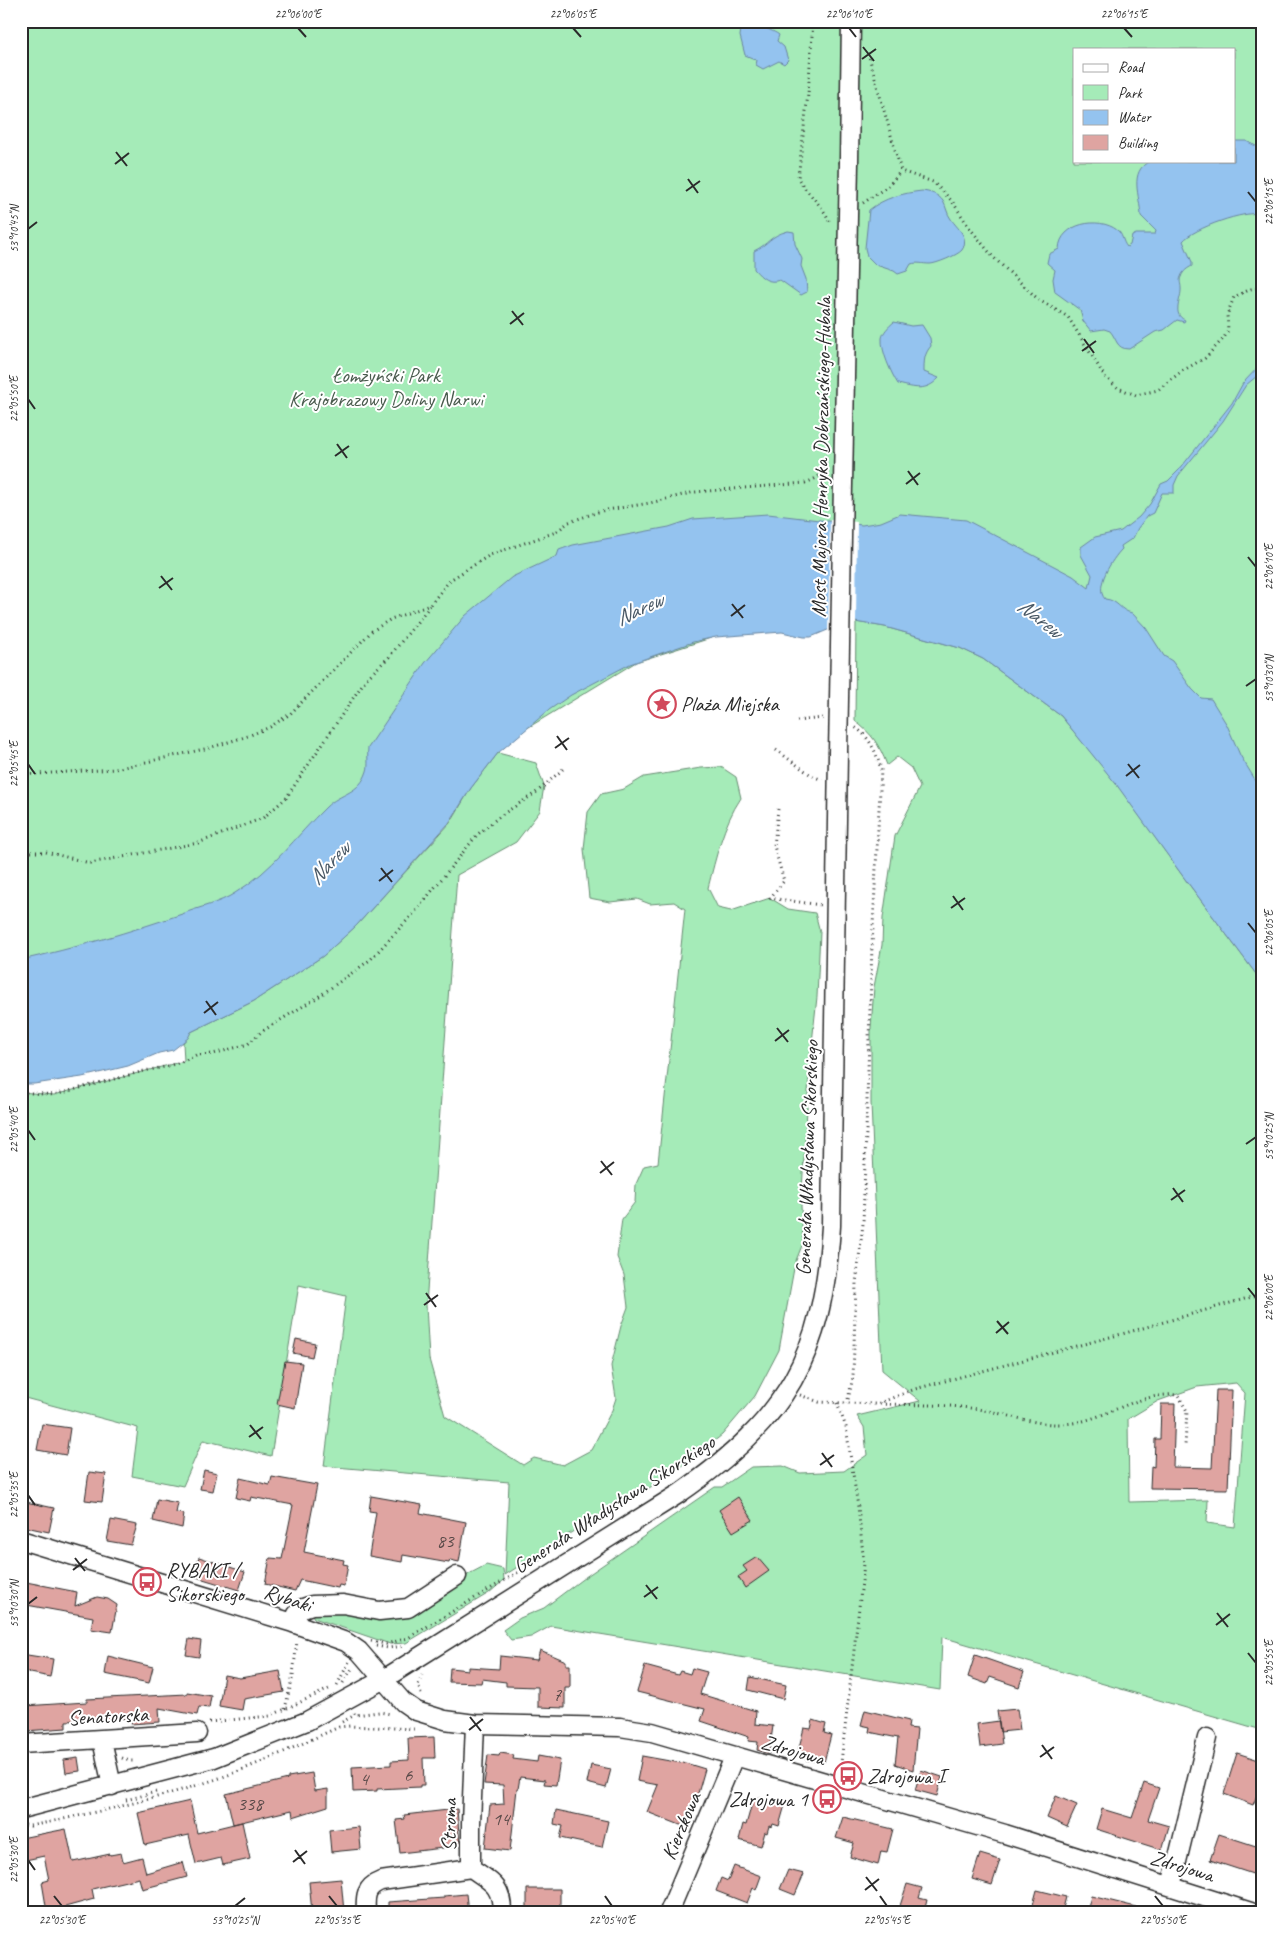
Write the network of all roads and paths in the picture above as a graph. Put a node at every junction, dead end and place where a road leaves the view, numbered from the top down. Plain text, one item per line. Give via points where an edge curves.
1 (813, 21) edge
2 (851, 21) edge
3 (866, 47) dead end
4 (901, 171) junction
5 (860, 205) dead end
6 (837, 217) dead end
7 (830, 221) junction
8 (831, 230) dead end
9 (1262, 288) edge
10 (826, 462) dead end
11 (430, 605) junction
12 (829, 719) dead end
13 (797, 721) dead end
14 (849, 725) dead end
15 (776, 750) dead end
16 (838, 753) joint
17 (563, 769) dead end
18 (826, 772) dead end
19 (21, 775) edge
20 (778, 809) dead end
21 (21, 852) edge
22 (821, 896) dead end
23 (829, 906) junction
24 (21, 1092) edge
25 (1262, 1294) edge
26 (789, 1388) junction
27 (837, 1403) junction
28 (847, 1404) junction
29 (877, 1404) junction
30 (1185, 1446) dead end
31 (21, 1540) edge
32 (550, 1553) dead end
33 (540, 1565) dead end
34 (457, 1576) dead end
35 (443, 1623) dead end
36 (295, 1629) junction
37 (411, 1643) dead end
38 (356, 1655) junction
39 (384, 1679) junction
40 (285, 1709) junction
41 (475, 1724) junction
42 (198, 1728) joint
43 (415, 1729) dead end
44 (1208, 1738) dead end
45 (102, 1740) junction
46 (21, 1744) edge
47 (734, 1757) junction
48 (112, 1786) junction
49 (838, 1786) junction
50 (23, 1817) edge
51 (471, 1868) junction
52 (1170, 1886) junction
53 (366, 1912) edge
54 (502, 1912) edge
55 (669, 1912) edge
56 (1250, 1912) edge

1 - 7 path via 798,178
2 - 16 street, Most Majora Henryka Dobrzańskiego-Hubala, bridge
3 - 4 path
4 - 5 path via 888,186
4 - 9 path via 933,182 952,201 994,257 1039,300 1068,317 1105,377 1118,388 1136,395 1158,390 1205,358 1228,330 1227,315 1234,297
6 - 7 path
7 - 8 path
10 - 11 path via 825,470 816,479 805,483 695,492 601,511 569,522 556,532 479,561 450,580
11 - 19 path via 372,631 290,714 270,727 209,748 114,769
11 - 21 path via 389,658 366,679 286,798 263,818 198,843 90,864 46,852
12 - 13 path
14 - 28 path via 856,727 869,741 877,753 881,770 862,1224 856,1283 853,1377
15 - 18 path via 811,775 823,780
16 - 23 street, Generała Władysława Sikorskiego
17 - 24 path via 537,792 477,834 415,912 370,960 261,1032 248,1044 213,1054 196,1055 165,1068 54,1096
20 - 23 path via 774,846 784,881 770,898
22 - 23 path
23 - 26 street, Generała Władysława Sikorskiego via 829,1252 819,1317
25 - 29 path via 915,1389
26 - 27 path via 804,1398
26 - 39 street, Generała Władysława Sikorskiego via 751,1436 708,1473
27 - 28 path
27 - 49 path via 846,1427 864,1564
28 - 29 path
29 - 30 path via 981,1410 1057,1424 1084,1422 1138,1399 1162,1394 1178,1395 1187,1411
31 - 36 street, Rybaki
32 - 38 path via 408,1638 386,1644 372,1640
33 - 35 path
34 - 36 street via 408,1608 379,1611 343,1604 312,1605 297,1614
36 - 38 street, Rybaki via 346,1642
36 - 40 path via 293,1675
37 - 38 path via 388,1648 377,1646
38 - 39 street, Rybaki
38 - 40 path via 337,1685
39 - 41 street, Zdrojowa via 403,1702 416,1710 445,1720
39 - 48 street, Generała Władysława Sikorskiego via 306,1721 250,1744 214,1758
40 - 42 path via 264,1718
41 - 47 street, Zdrojowa via 638,1729
41 - 51 street, Stroma
42 - 45 street, Senatorska
43 - 50 path via 339,1727 202,1784 30,1826
44 - 52 street
45 - 46 street, Senatorska
45 - 48 street
47 - 49 street, Zdrojowa
47 - 55 street, Kierzkowa
48 - 50 street, Generała Władysława Sikorskiego
49 - 52 street, Zdrojowa
51 - 53 street via 381,1881 368,1889
51 - 54 street, Stroma via 499,1889
52 - 56 street, Zdrojowa

